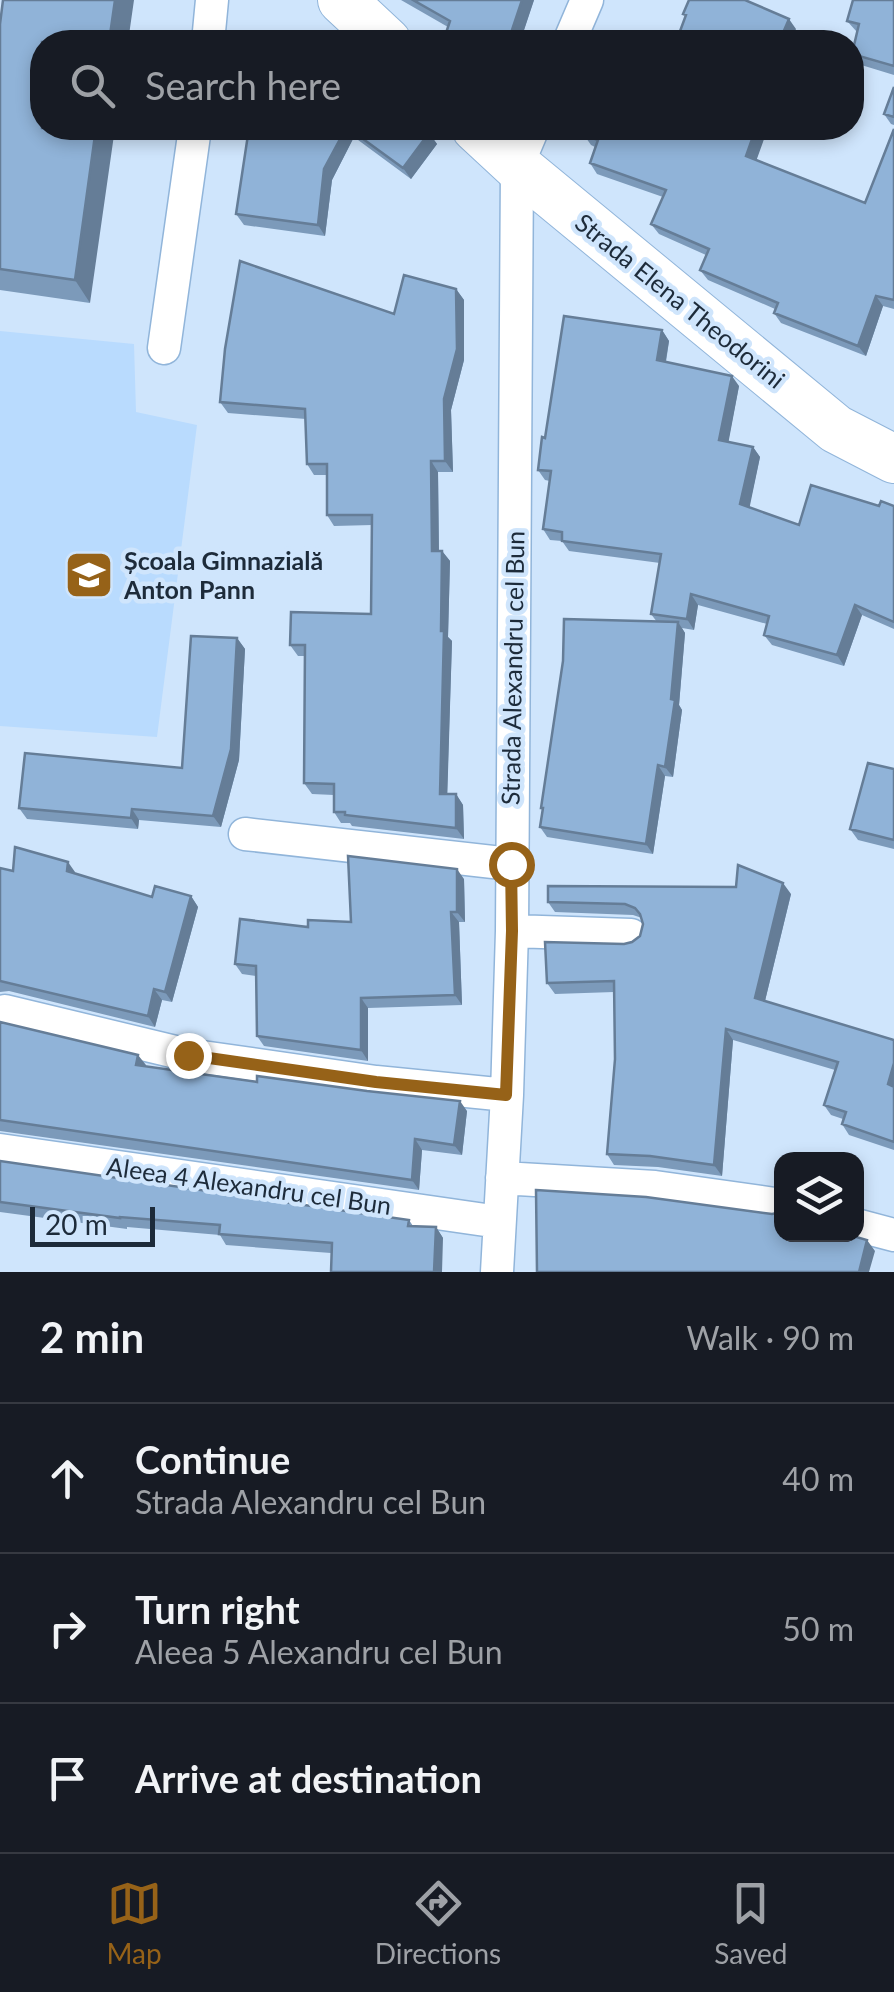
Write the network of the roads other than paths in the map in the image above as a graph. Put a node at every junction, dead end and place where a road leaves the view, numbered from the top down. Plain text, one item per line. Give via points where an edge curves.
1 (212, 0) edge
2 (342, 0) edge
3 (586, 0) edge
4 (209, 30) edge
5 (374, 30) edge
6 (574, 30) edge
7 (194, 140) edge
8 (525, 147) edge
9 (164, 348) dead end
10 (894, 459) edge
11 (244, 834) dead end
12 (511, 864) junction
13 (512, 931) junction
14 (631, 935) dead end
15 (5, 1011) dead end
16 (506, 1095) junction
17 (0, 1150) edge
18 (502, 1178) junction
19 (774, 1204) edge
20 (499, 1222) junction
21 (864, 1227) edge
22 (894, 1236) edge
23 (497, 1272) edge

1 - 4 street
2 - 5 main road
3 - 6 street
7 - 9 street
8 - 10 main road, Strada Elena Theodorini via 836,429
8 - 12 street, Strada Alexandru cel Bun
11 - 12 street
12 - 13 street, Strada Alexandru cel Bun
13 - 14 street
13 - 16 street, Strada Alexandru cel Bun
15 - 16 street via 188,1055
16 - 18 street, Strada Alexandru cel Bun
17 - 20 street, Aleea 4 Alexandru cel Bun
18 - 19 street via 654,1187
18 - 20 street, Strada Alexandru cel Bun
20 - 23 street, Strada Alexandru cel Bun
21 - 22 street

